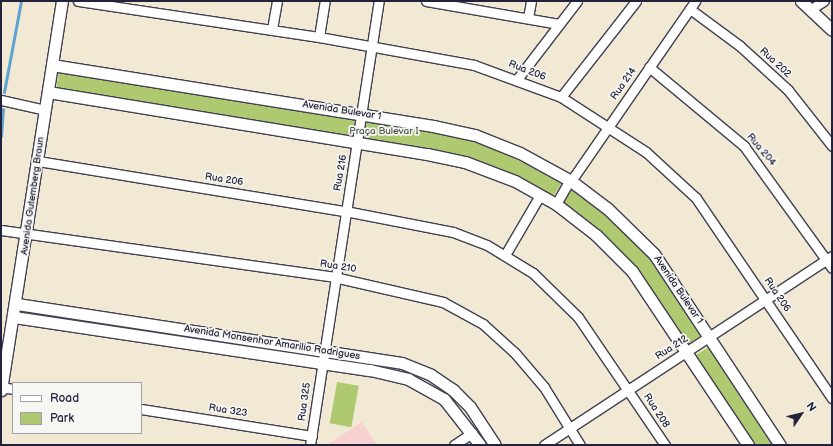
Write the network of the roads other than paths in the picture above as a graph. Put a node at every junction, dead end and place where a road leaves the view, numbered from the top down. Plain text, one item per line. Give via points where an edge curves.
1 (62, 1) edge
2 (78, 1) edge
3 (277, 1) edge
4 (325, 1) edge
5 (379, 1) edge
6 (430, 1) edge
7 (531, 1) edge
8 (577, 1) edge
9 (636, 1) edge
10 (695, 1) edge
11 (801, 1) edge
12 (824, 1) edge
13 (479, 5) edge
14 (690, 9) junction
15 (812, 9) junction
16 (528, 18) junction
17 (559, 24) junction
18 (272, 29) junction
19 (832, 30) edge
20 (319, 37) junction
21 (372, 48) junction
22 (52, 65) junction
23 (649, 67) junction
24 (518, 78) junction
25 (48, 92) junction
26 (561, 97) junction
27 (1, 100) edge
28 (45, 110) junction
29 (361, 114) junction
30 (609, 125) junction
31 (357, 142) junction
32 (832, 146) edge
33 (38, 161) junction
34 (571, 181) junction
35 (540, 195) junction
36 (556, 204) junction
37 (345, 212) junction
38 (1, 230) edge
39 (27, 233) junction
40 (505, 255) junction
41 (829, 258) edge
42 (832, 268) edge
43 (334, 277) junction
44 (766, 298) junction
45 (17, 304) junction
46 (14, 317) junction
47 (710, 337) junction
48 (325, 349) junction
49 (688, 352) junction
50 (322, 363) junction
51 (1, 388) edge
52 (12, 388) edge
53 (629, 389) junction
54 (832, 398) edge
55 (142, 409) edge
56 (570, 430) junction
57 (472, 433) junction
58 (311, 440) edge
59 (454, 445) edge
60 (480, 445) edge
61 (495, 445) edge
62 (544, 445) edge
63 (580, 445) edge
64 (665, 445) edge
65 (748, 445) edge
66 (780, 445) edge

1 - 22 street, Avenida Gutemberg Braun
2 - 18 street, Rua 206
3 - 18 street
4 - 20 street
5 - 21 street, Rua 216
6 - 13 street
7 - 16 street
8 - 17 street
9 - 26 street
10 - 14 street, Rua 214
11 - 15 street
12 - 15 street
13 - 16 street
14 - 23 street, Rua 214
14 - 32 street, Rua 202 via 740,46 788,90
15 - 19 street
16 - 17 street
17 - 24 street
18 - 20 street, Rua 206
20 - 21 street, Rua 206
21 - 24 street, Rua 206 via 474,65
21 - 29 street, Rua 216
22 - 25 street, Avenida Gutemberg Braun
22 - 29 street, Avenida Bulevar 1
23 - 30 street, Rua 214
23 - 41 street, Rua 204 via 744,146
24 - 26 street, Rua 206
25 - 28 street, Avenida Gutemberg Braun
25 - 31 street
26 - 30 street, Rua 206
27 - 28 street
28 - 33 street, Avenida Gutemberg Braun
29 - 31 street, Rua 216
29 - 34 street, Avenida Bulevar 1 via 475,136 520,153
30 - 34 street, Rua 214
30 - 44 street, Rua 206 via 677,177 696,198
31 - 35 street via 465,162
31 - 37 street, Rua 216
33 - 37 street, Rua 206
33 - 39 street, Avenida Gutemberg Braun
34 - 36 street, Rua 214
34 - 47 street, Avenida Bulevar 1 via 608,209 654,254
35 - 36 street
35 - 40 street
36 - 49 street via 596,234 632,271
37 - 40 street, Rua 206 via 452,232
37 - 43 street, Rua 216
38 - 39 street, Rua 210
39 - 43 street, Rua 210
39 - 45 street, Avenida Gutemberg Braun
40 - 53 street, Rua 206 via 533,273 559,297 601,348
41 - 42 street, Rua 204
41 - 44 street, Rua 212
43 - 48 street, Rua 216
43 - 56 street, Rua 210 via 419,295 465,312 500,338 527,366
44 - 47 street, Rua 212
44 - 54 street, Rua 206
45 - 46 street, Avenida Gutemberg Braun
45 - 48 street, Avenida Monsenhor Amarilio Rodrigues
46 - 50 street, Avenida Monsenhor Amarilio Rodrigues
46 - 51 street, Avenida Gutemberg Braun
47 - 49 street, Rua 212
47 - 66 street, Avenida Bulevar 1
48 - 50 street, Rua 325
48 - 61 street, Avenida Monsenhor Amarilio Rodrigues via 402,363 431,375 470,407
49 - 53 street, Rua 212
49 - 65 street
50 - 57 street, Avenida Monsenhor Amarilio Rodrigues via 370,370 423,385 444,399
50 - 58 street, Rua 325
51 - 52 street
53 - 56 street, Rua 212
53 - 64 street, Rua 208
55 - 58 street, Rua 323
56 - 62 street, Rua 212
56 - 63 street, Rua 210
57 - 59 street
57 - 60 street, Avenida Monsenhor Amarilio Rodrigues

